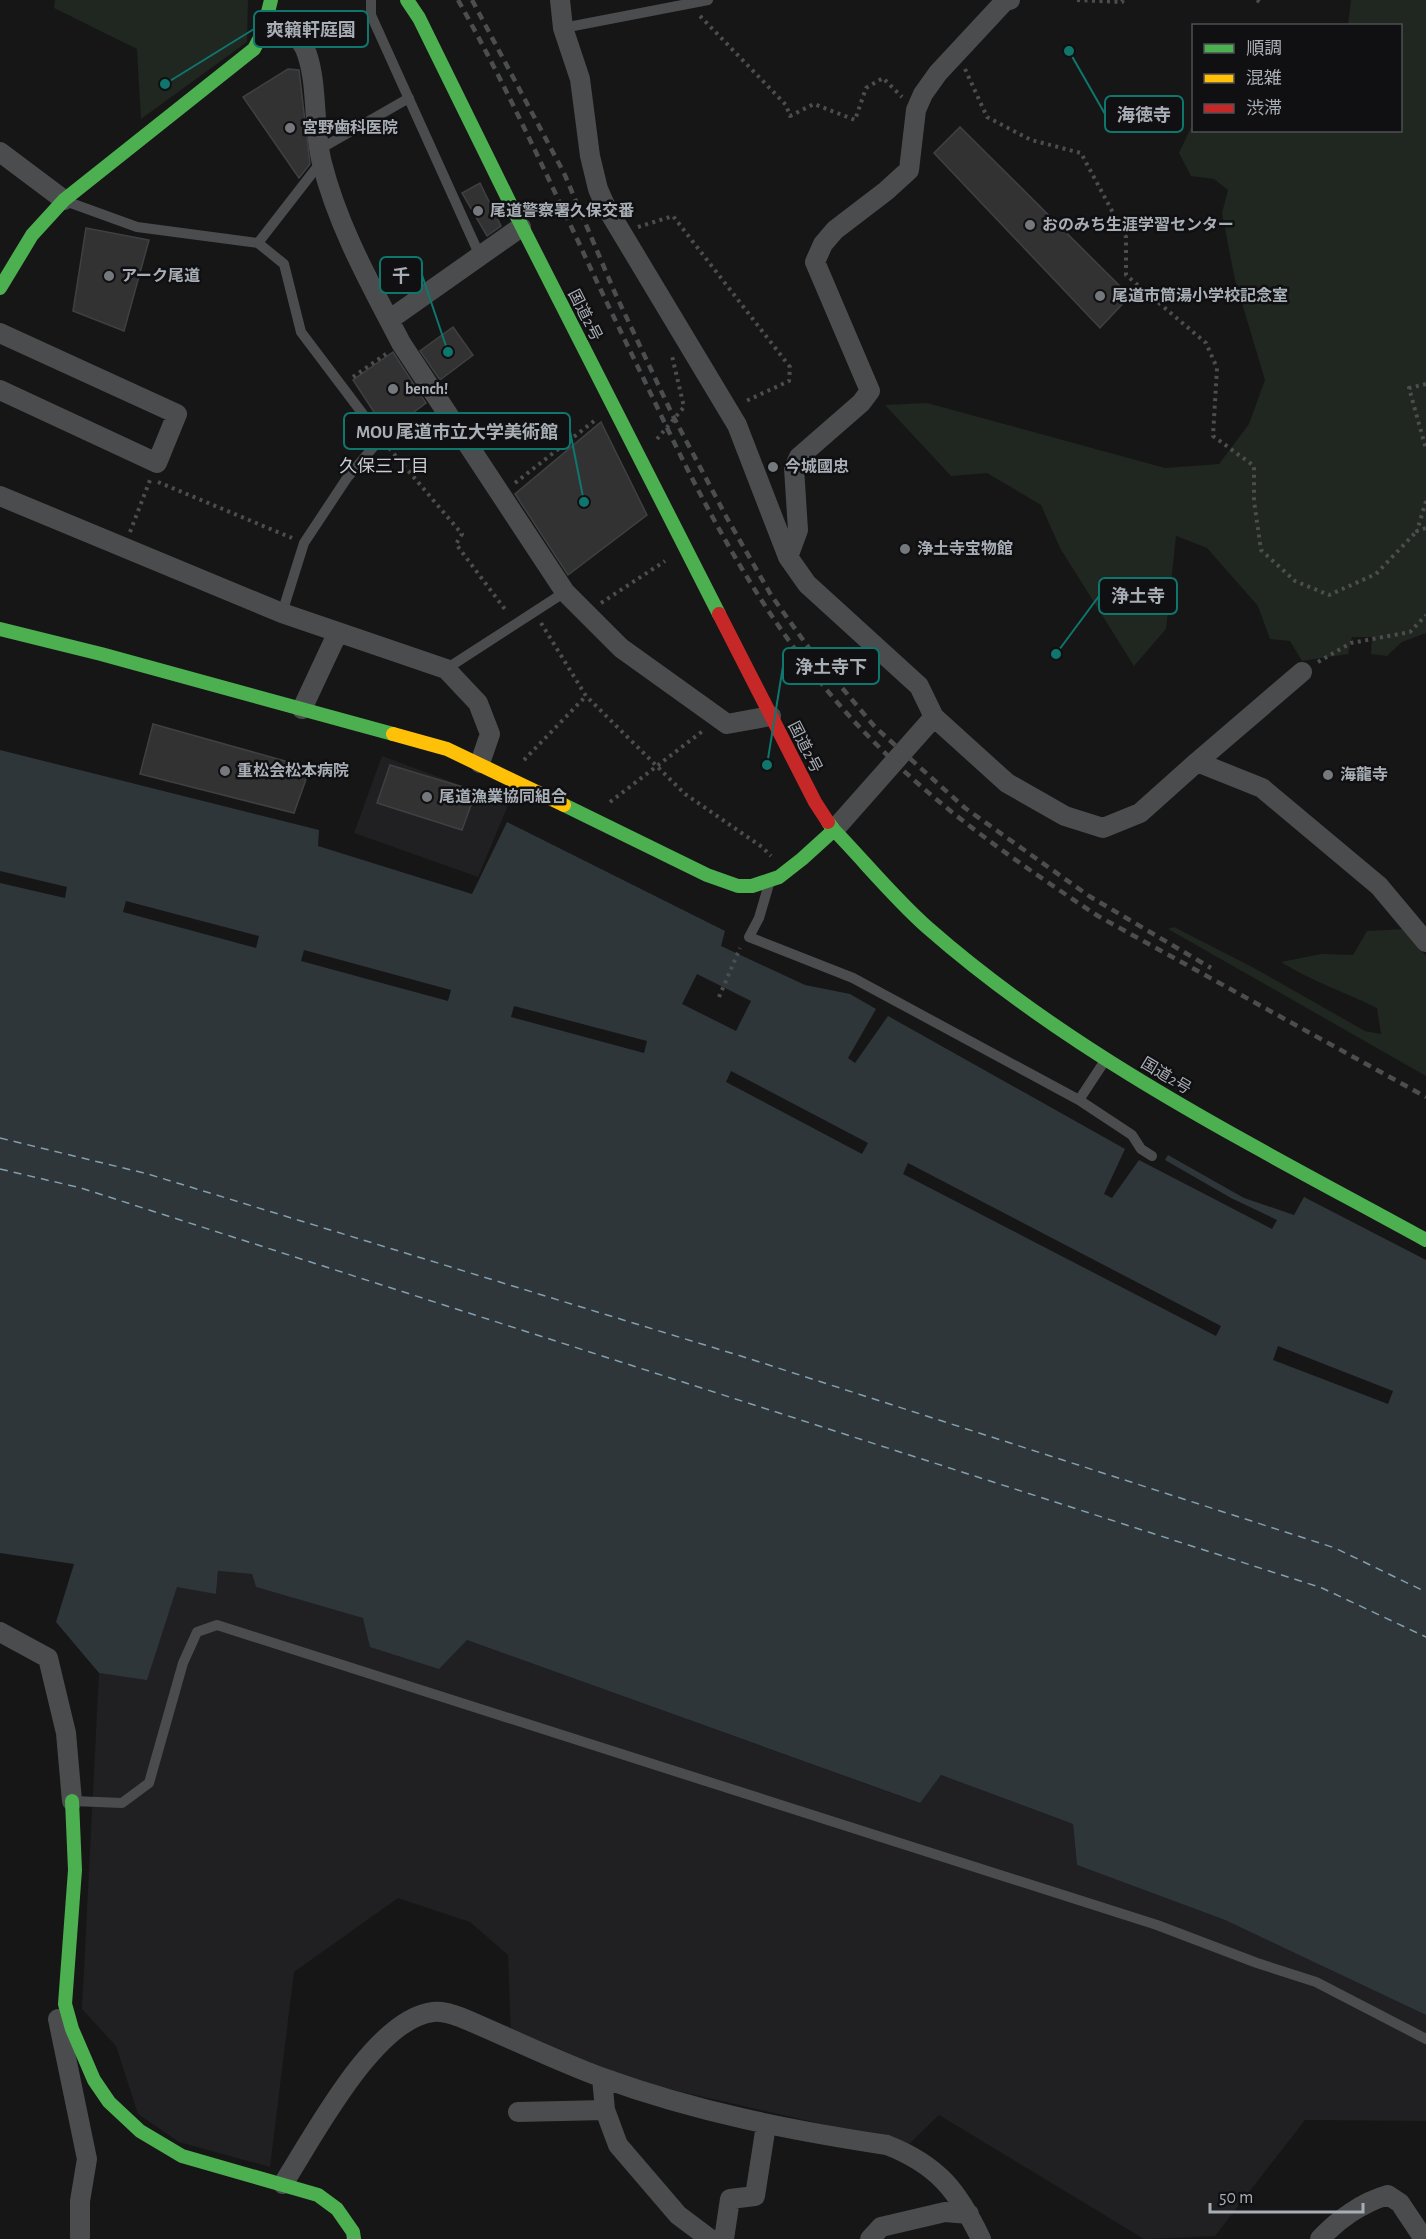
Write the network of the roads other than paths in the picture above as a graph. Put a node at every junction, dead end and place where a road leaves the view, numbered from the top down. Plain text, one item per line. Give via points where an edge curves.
1 (371, 0) edge
2 (407, 0) edge
3 (560, 0) edge
4 (708, 0) edge
5 (1010, 0) edge
6 (269, 9) edge
7 (563, 28) junction
8 (409, 98) junction
9 (0, 152) edge
10 (321, 155) junction
11 (64, 200) junction
12 (521, 226) junction
13 (258, 243) junction
14 (480, 256) junction
15 (0, 288) edge
16 (390, 320) junction
17 (0, 333) edge
18 (0, 390) edge
19 (1, 499) edge
20 (788, 557) junction
21 (565, 592) junction
22 (282, 613) junction
23 (0, 629) edge
24 (338, 632) junction
25 (446, 669) junction
26 (1302, 672) road end
27 (302, 709) junction
28 (771, 716) junction
29 (934, 717) junction
30 (1197, 762) junction
31 (480, 763) junction
32 (834, 830) junction
33 (770, 881) junction
34 (1426, 942) edge
35 (1106, 1060) junction
36 (1079, 1101) junction
37 (1152, 1156) dead end
38 (1426, 1240) edge
39 (0, 1632) edge
40 (72, 1801) junction
41 (65, 2004) junction
42 (1426, 2039) edge
43 (602, 2078) junction
44 (604, 2110) junction
45 (518, 2112) dead end
46 (766, 2125) junction
47 (283, 2184) junction
48 (969, 2214) junction
49 (80, 2239) edge
50 (354, 2239) edge
51 (710, 2239) edge
52 (724, 2239) edge
53 (870, 2239) edge
54 (981, 2239) edge
55 (1320, 2239) edge
56 (1424, 2239) edge

1 - 8 lane via 371,15
2 - 12 main road, 国道2号
3 - 7 street
4 - 7 lane
5 - 20 street via 928,87 916,110 909,170 835,230 815,262 870,391 799,457 794,468 798,530
6 - 10 street via 296,35 307,53
6 - 11 main road via 260,42 254,49
7 - 20 street via 579,79 590,156 604,205 736,425
8 - 10 lane
8 - 14 lane
9 - 11 street
10 - 13 lane
10 - 16 street via 349,242
11 - 13 lane via 137,227
11 - 15 main road via 33,235
12 - 14 street
12 - 28 main road, 国道2号
13 - 22 lane via 284,264 301,332 381,438 347,478 304,543
14 - 16 street
16 - 21 street via 401,343
17 - 18 street via 177,414 154,471
19 - 22 street
20 - 29 street via 807,584 919,686
21 - 25 lane
21 - 28 street via 621,648 727,724
22 - 24 street
23 - 27 main road
24 - 25 street
24 - 27 street
25 - 31 street via 478,703 490,734
26 - 30 street
27 - 31 main road via 447,749
28 - 32 main road, 国道2号 via 815,802
29 - 30 street via 1007,783 1065,816 1103,828 1140,813
29 - 32 street
30 - 34 street via 1262,788 1379,886
31 - 33 main road via 707,875 739,886
32 - 33 main road
32 - 35 main road, 国道2号 via 927,927 1013,996
33 - 36 lane via 749,937 853,978
35 - 36 lane
35 - 38 main road, 国道2号
36 - 37 lane via 1132,1135 1141,1149
39 - 40 street via 48,1658 66,1733
40 - 41 main road via 75,1870
40 - 42 lane via 122,1803 149,1784 183,1663 198,1632 217,1625 1157,1925 1316,1982
41 - 47 main road via 94,2080 109,2102 140,2131 182,2156
41 - 49 street via 57,2016 87,2159 80,2202
43 - 44 street
43 - 46 street
43 - 47 street via 460,2017 442,2012 422,2014 392,2032 361,2063
44 - 45 street
44 - 51 street via 618,2145 678,2215
46 - 48 street via 900,2150 947,2183
46 - 52 street via 755,2196 730,2199
47 - 50 main road via 318,2195 337,2209
48 - 53 street via 945,2212 881,2227
48 - 54 street
55 - 56 street via 1373,2199 1388,2195 1400,2203

